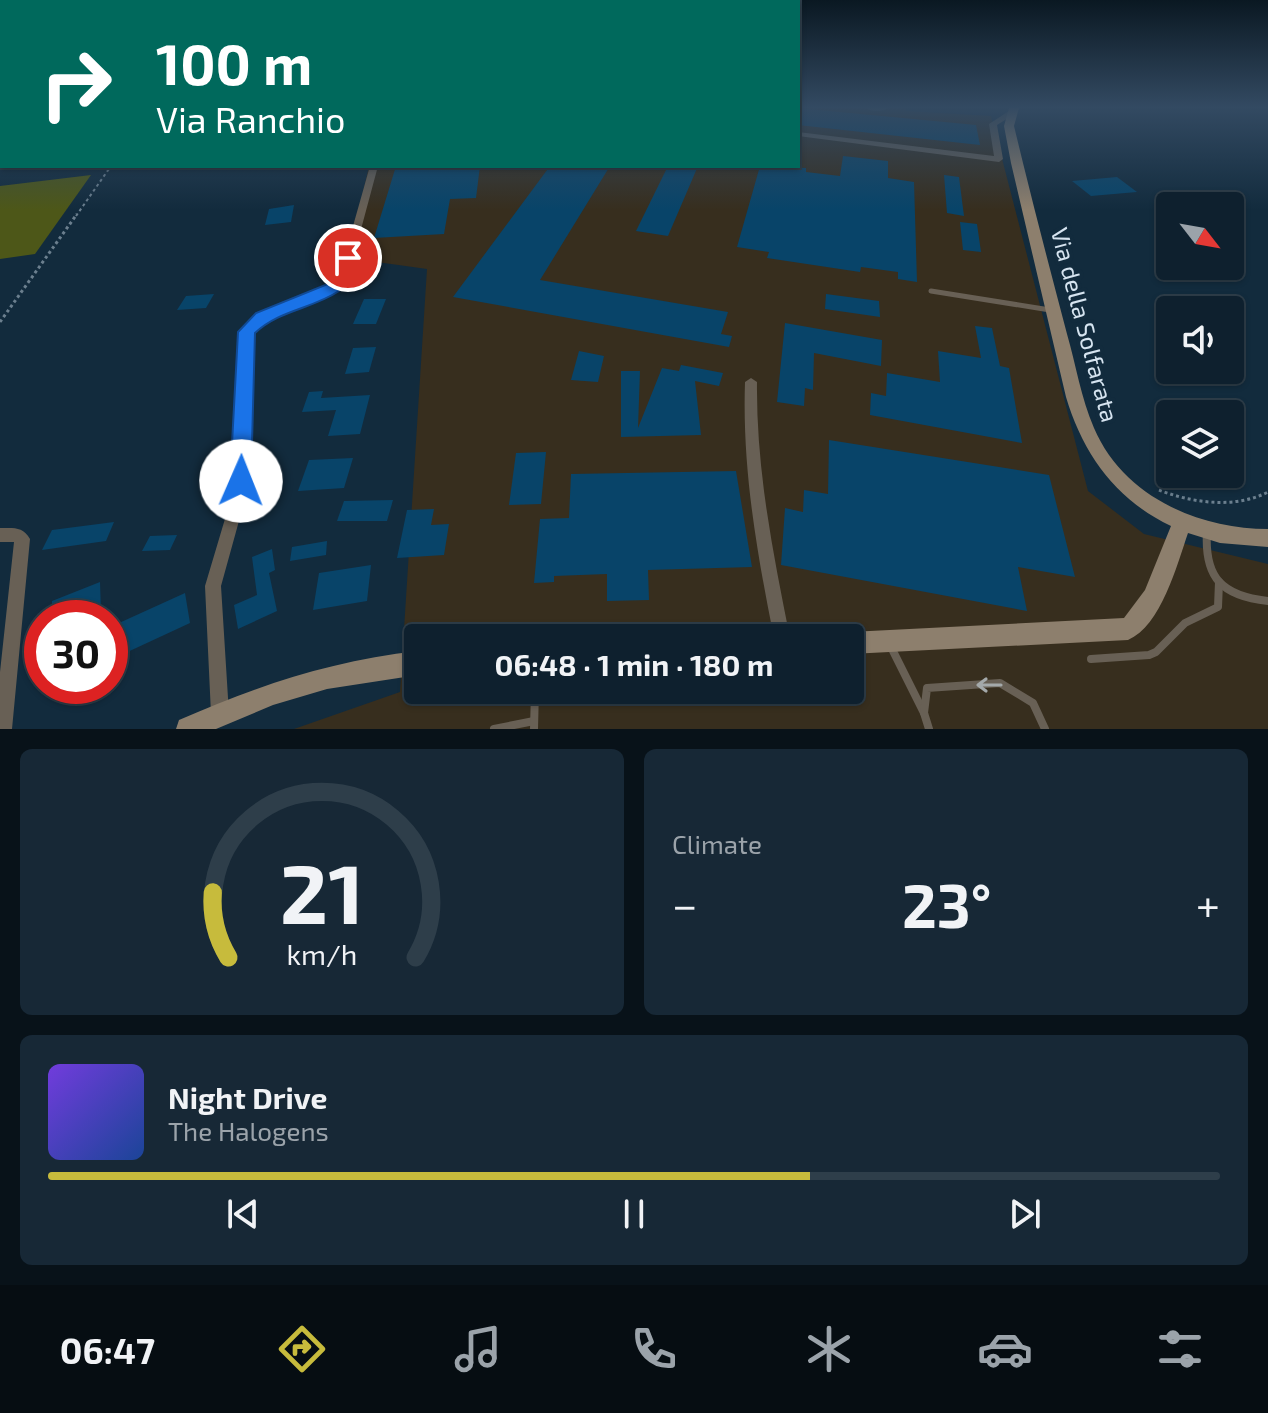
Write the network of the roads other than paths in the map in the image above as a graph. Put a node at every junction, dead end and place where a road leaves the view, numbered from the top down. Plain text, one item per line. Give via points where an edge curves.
1 (862, 142) edge
2 (996, 142) edge
3 (1012, 142) edge
4 (373, 168) edge
5 (931, 291) dead end
6 (1053, 310) junction
7 (751, 382) dead end
8 (1182, 522) junction
9 (1207, 531) junction
10 (0, 535) edge
11 (1268, 538) edge
12 (1219, 582) junction
13 (1268, 601) edge
14 (779, 624) edge
15 (888, 642) junction
16 (864, 643) edge
17 (1091, 659) dead end
18 (404, 665) edge
19 (535, 704) edge
20 (924, 713) junction
21 (220, 714) junction
22 (534, 725) edge
23 (3, 729) edge
24 (188, 729) edge
25 (494, 729) edge
26 (929, 729) edge
27 (1045, 729) edge

1 - 2 street via 999,159
3 - 6 main road, Via della Solfarata
4 - 21 street via 345,272 337,284 262,316 245,335 240,492 213,586
5 - 6 lane
6 - 8 main road, Via della Solfarata via 1075,398 1100,457 1137,496
7 - 14 street via 751,466
8 - 9 main road, Via della Solfarata
8 - 15 main road via 1152,602 1128,629
9 - 11 main road, Via della Solfarata
9 - 12 lane via 1205,560
10 - 23 street via 22,539
12 - 13 lane via 1241,595
12 - 17 lane via 1218,607 1185,623 1156,652
15 - 16 main road
15 - 20 lane
18 - 21 main road via 330,674
19 - 22 lane
20 - 26 lane
27 -> 20 lane via 1033,703 1000,683 927,688
21 - 24 main road
22 - 25 lane

